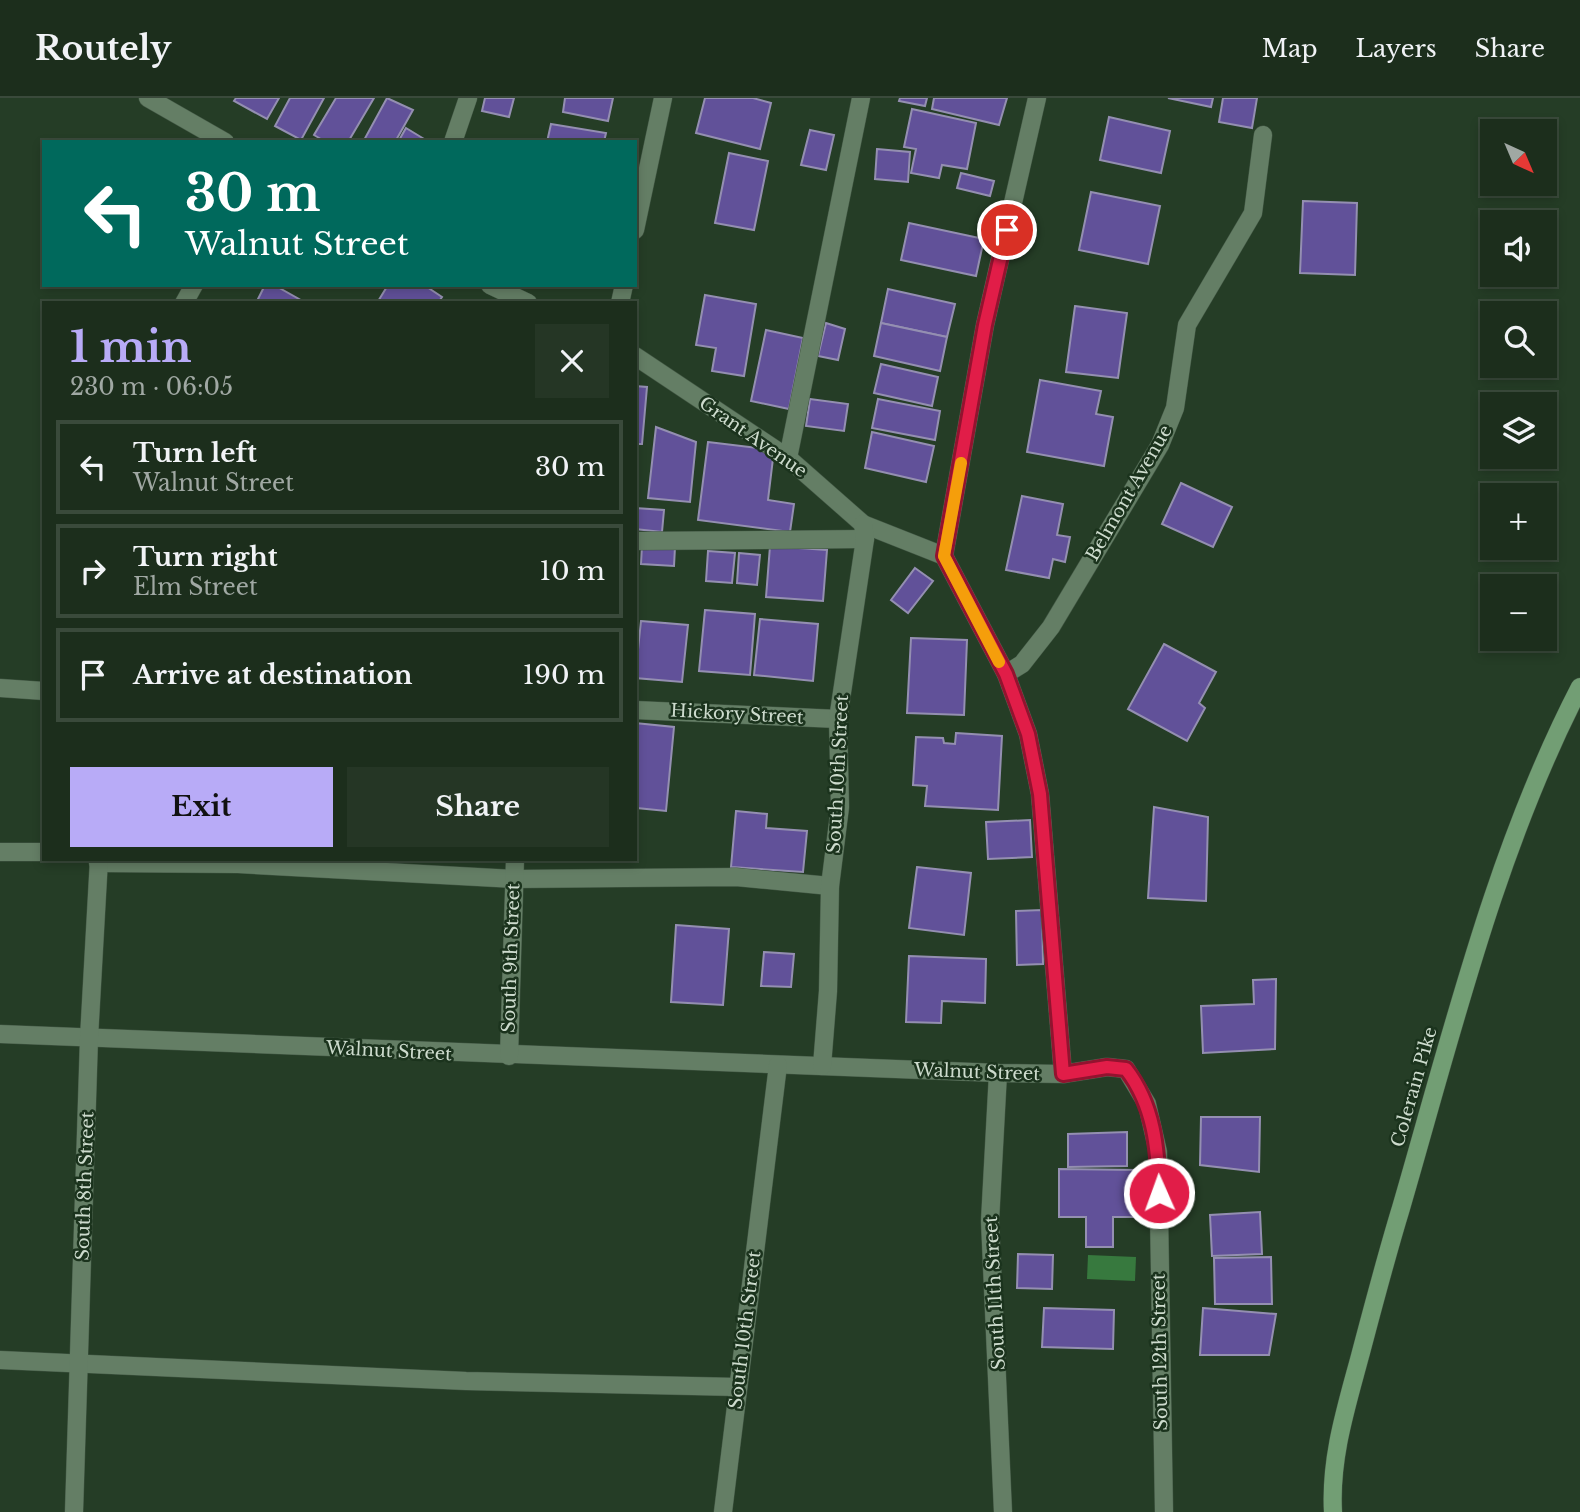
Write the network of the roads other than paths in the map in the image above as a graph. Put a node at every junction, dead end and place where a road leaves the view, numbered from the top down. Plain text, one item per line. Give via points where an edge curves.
1 (148, 98) edge
2 (468, 98) edge
3 (663, 98) edge
4 (861, 98) edge
5 (1037, 98) edge
6 (1263, 135) dead end
7 (222, 140) edge
8 (454, 140) edge
9 (637, 221) edge
10 (494, 287) edge
11 (524, 301) edge
12 (637, 357) edge
13 (788, 458) junction
14 (864, 532) junction
15 (637, 541) edge
16 (944, 556) junction
17 (1006, 674) junction
18 (1580, 687) edge
19 (0, 688) edge
20 (42, 691) edge
21 (637, 710) edge
22 (838, 719) junction
23 (0, 852) edge
24 (42, 852) edge
25 (99, 861) edge
26 (515, 861) edge
27 (513, 878) junction
28 (830, 886) junction
29 (0, 1034) edge
30 (89, 1038) junction
31 (509, 1056) junction
32 (778, 1065) junction
33 (822, 1066) junction
34 (998, 1073) junction
35 (1063, 1074) junction
36 (1159, 1193) joint
37 (0, 1360) edge
38 (78, 1363) junction
39 (738, 1387) junction
40 (74, 1512) edge
41 (723, 1512) edge
42 (1003, 1512) edge
43 (1164, 1512) edge
44 (1333, 1512) edge

1 - 7 street
2 - 8 street
3 - 9 street
4 - 13 street
5 - 16 street via 985,325
6 - 17 street, Belmont Avenue via 1254,213 1187,325 1175,408 1160,445 1051,627 1022,664
10 - 11 street
12 - 13 street, Grant Avenue
13 - 14 street, Grant Avenue
14 - 15 street
14 - 16 street, Grant Avenue
14 - 22 street, South 10th Street
16 - 17 street
17 - 35 street via 1028,734 1040,794
18 - 44 main road, Colerain Pike via 1547,750 1464,992 1338,1436 1331,1479
19 - 20 street
21 - 22 street, Hickory Street
22 - 28 street, South 10th Street via 839,807
23 - 24 street
25 - 27 street
25 - 30 street, South 8th Street
26 - 27 street, South 9th Street
27 - 28 street via 736,877
27 - 31 street, South 9th Street
28 - 33 street, South 10th Street
29 - 30 street, Walnut Street
30 - 31 street, Walnut Street
30 - 38 street, South 8th Street
31 - 32 street, Walnut Street
32 - 33 street, Walnut Street
32 - 39 street, South 10th Street
33 - 34 street, Walnut Street
34 - 35 street, Walnut Street
34 - 42 street, South 11th Street via 990,1221
35 - 36 street, Walnut Street via 1126,1069 1147,1104
36 - 43 street, South 12th Street
37 - 38 street
38 - 39 street via 466,1381
38 - 40 street, South 8th Street
39 - 41 street, South 10th Street

